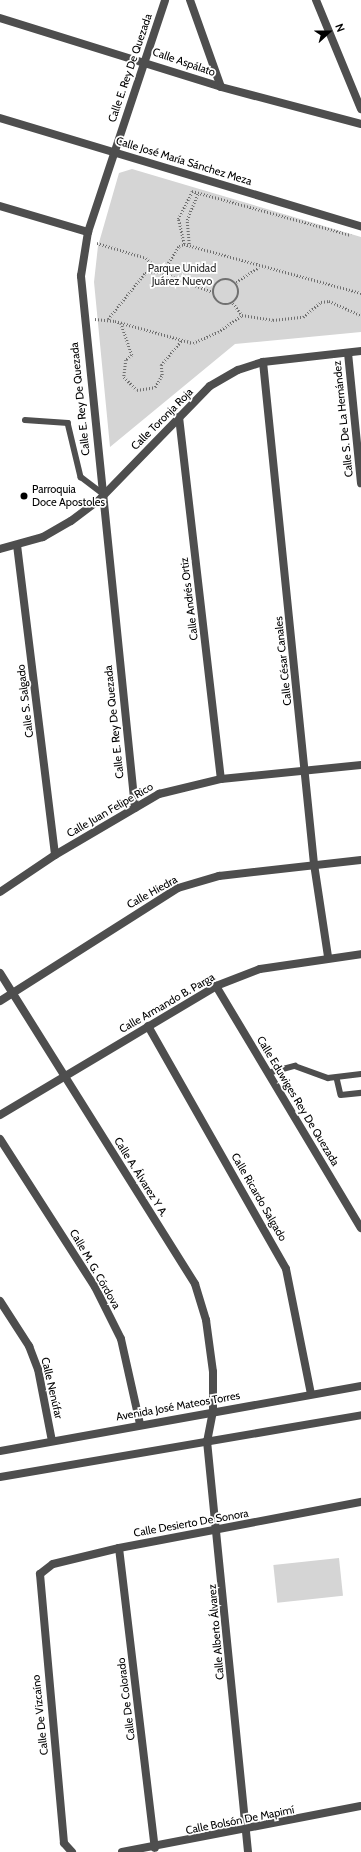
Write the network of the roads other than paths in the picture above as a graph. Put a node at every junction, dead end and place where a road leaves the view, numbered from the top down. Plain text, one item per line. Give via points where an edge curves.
1 (165, 0) edge
2 (190, 0) edge
3 (316, 0) edge
4 (0, 18) edge
5 (144, 60) junction
6 (221, 87) junction
7 (361, 109) edge
8 (0, 118) edge
9 (361, 124) edge
10 (113, 150) junction
11 (0, 206) edge
12 (361, 226) edge
13 (88, 232) junction
14 (361, 351) edge
15 (348, 353) junction
16 (263, 362) junction
17 (179, 417) junction
18 (25, 420) dead end
19 (361, 483) edge
20 (101, 495) junction
21 (18, 545) junction
22 (0, 549) edge
23 (361, 765) edge
24 (305, 770) junction
25 (221, 779) junction
26 (135, 808) junction
27 (55, 855) junction
28 (361, 860) edge
29 (314, 864) junction
30 (0, 892) edge
31 (361, 954) edge
32 (328, 957) junction
33 (0, 973) edge
34 (216, 986) junction
35 (13, 993) junction
36 (0, 1001) edge
37 (148, 1026) junction
38 (268, 1073) junction
39 (361, 1074) edge
40 (65, 1076) junction
41 (337, 1078) junction
42 (361, 1093) edge
43 (0, 1115) edge
44 (0, 1139) edge
45 (361, 1228) edge
46 (0, 1301) edge
47 (361, 1386) edge
48 (311, 1394) junction
49 (213, 1411) junction
50 (361, 1415) edge
51 (140, 1424) junction
52 (52, 1441) junction
53 (207, 1442) junction
54 (0, 1451) edge
55 (0, 1478) edge
56 (361, 1502) edge
57 (218, 1531) junction
58 (119, 1548) junction
59 (39, 1585) joint
60 (361, 1806) edge
61 (246, 1830) junction
62 (155, 1848) junction
63 (72, 1852) edge
64 (122, 1852) edge
65 (248, 1852) edge

1 - 5 street, Calle E. Rey De Quezada
2 - 6 street
3 - 7 street
4 - 5 street, Calle Aspálato
5 - 6 street, Calle Aspálato
5 - 10 street, Calle E. Rey De Quezada
6 - 9 street, Calle Aspálato
8 - 10 street, Calle José María Sánchez Meza
10 - 12 street, Calle José María Sánchez Meza
10 - 13 street, Calle E. Rey De Quezada
11 - 13 street
13 - 20 street, Calle E. Rey De Quezada via 81,276 83,320
14 - 15 street, Calle Toronja Roja
15 - 16 street, Calle Toronja Roja
15 - 19 street, Calle S. De La Hernández
16 - 17 street, Calle Toronja Roja via 222,378
16 - 24 street, Calle César Canales
17 - 20 street, Calle Toronja Roja
17 - 25 street, Calle Andrés Ortiz
18 - 20 lane via 68,422 81,477
20 - 21 street, Calle Toronja Roja via 56,530
20 - 26 street, Calle E. Rey De Quezada
21 - 22 street, Calle Toronja Roja
21 - 27 street, Calle S. Salgado
23 - 24 street, Calle Juan Felipe Rico
24 - 25 street, Calle Juan Felipe Rico
24 - 29 street, Calle César Canales
25 - 26 street, Calle Juan Felipe Rico via 177,788
26 - 27 street, Calle Juan Felipe Rico
27 - 30 street, Calle Juan Felipe Rico
28 - 29 street, Calle Hiedra
29 - 32 street, Calle César Canales
29 - 35 street, Calle Hiedra via 219,876 178,888
31 - 32 street, Calle Armando B. Parga
32 - 34 street, Calle Armando B. Parga via 260,969
33 - 35 street, Calle A. Álvarez Y A.
34 - 37 street, Calle Armando B. Parga
34 - 38 street, Calle Eduwiges Rey De Quezada
35 - 36 street, Calle Hiedra
35 - 40 street, Calle A. Álvarez Y A.
37 - 40 street, Calle Armando B. Parga
37 - 48 street, Calle Ricardo Salgado via 286,1269
38 - 41 lane via 295,1066
38 - 45 street, Calle Eduwiges Rey De Quezada
39 - 41 lane
40 - 43 street, Calle Armando B. Parga
40 - 49 street, Calle A. Álvarez Y A. via 195,1284 208,1335
41 - 42 lane via 341,1095
44 - 51 street, Calle M. G. Córdova via 95,1287 121,1339
46 - 52 street, Calle Nenúfar via 29,1346 38,1369
47 - 48 street, Avenida José Mateos Torres
48 - 49 street, Avenida José Mateos Torres
49 - 51 street, Avenida José Mateos Torres
49 - 53 street, Calle Alberto Álvarez
50 - 53 street
51 - 52 street, Avenida José Mateos Torres
52 - 54 street, Avenida José Mateos Torres
53 - 55 street
53 - 57 street, Calle Alberto Álvarez
56 - 57 street, Calle Desierto De Sonora
57 - 58 street, Calle Desierto De Sonora
57 - 61 street, Calle Alberto Álvarez
58 - 59 street, Calle Desierto De Sonora via 53,1564 40,1574
58 - 62 street, Calle De Colorado
59 - 63 street, Calle De Vizcaíno via 64,1843
60 - 61 street, Calle Bolsón De Mapimí
61 - 62 street, Calle Bolsón De Mapimí
61 - 65 street, Calle Alberto Álvarez
62 - 64 street, Calle Bolsón De Mapimí

